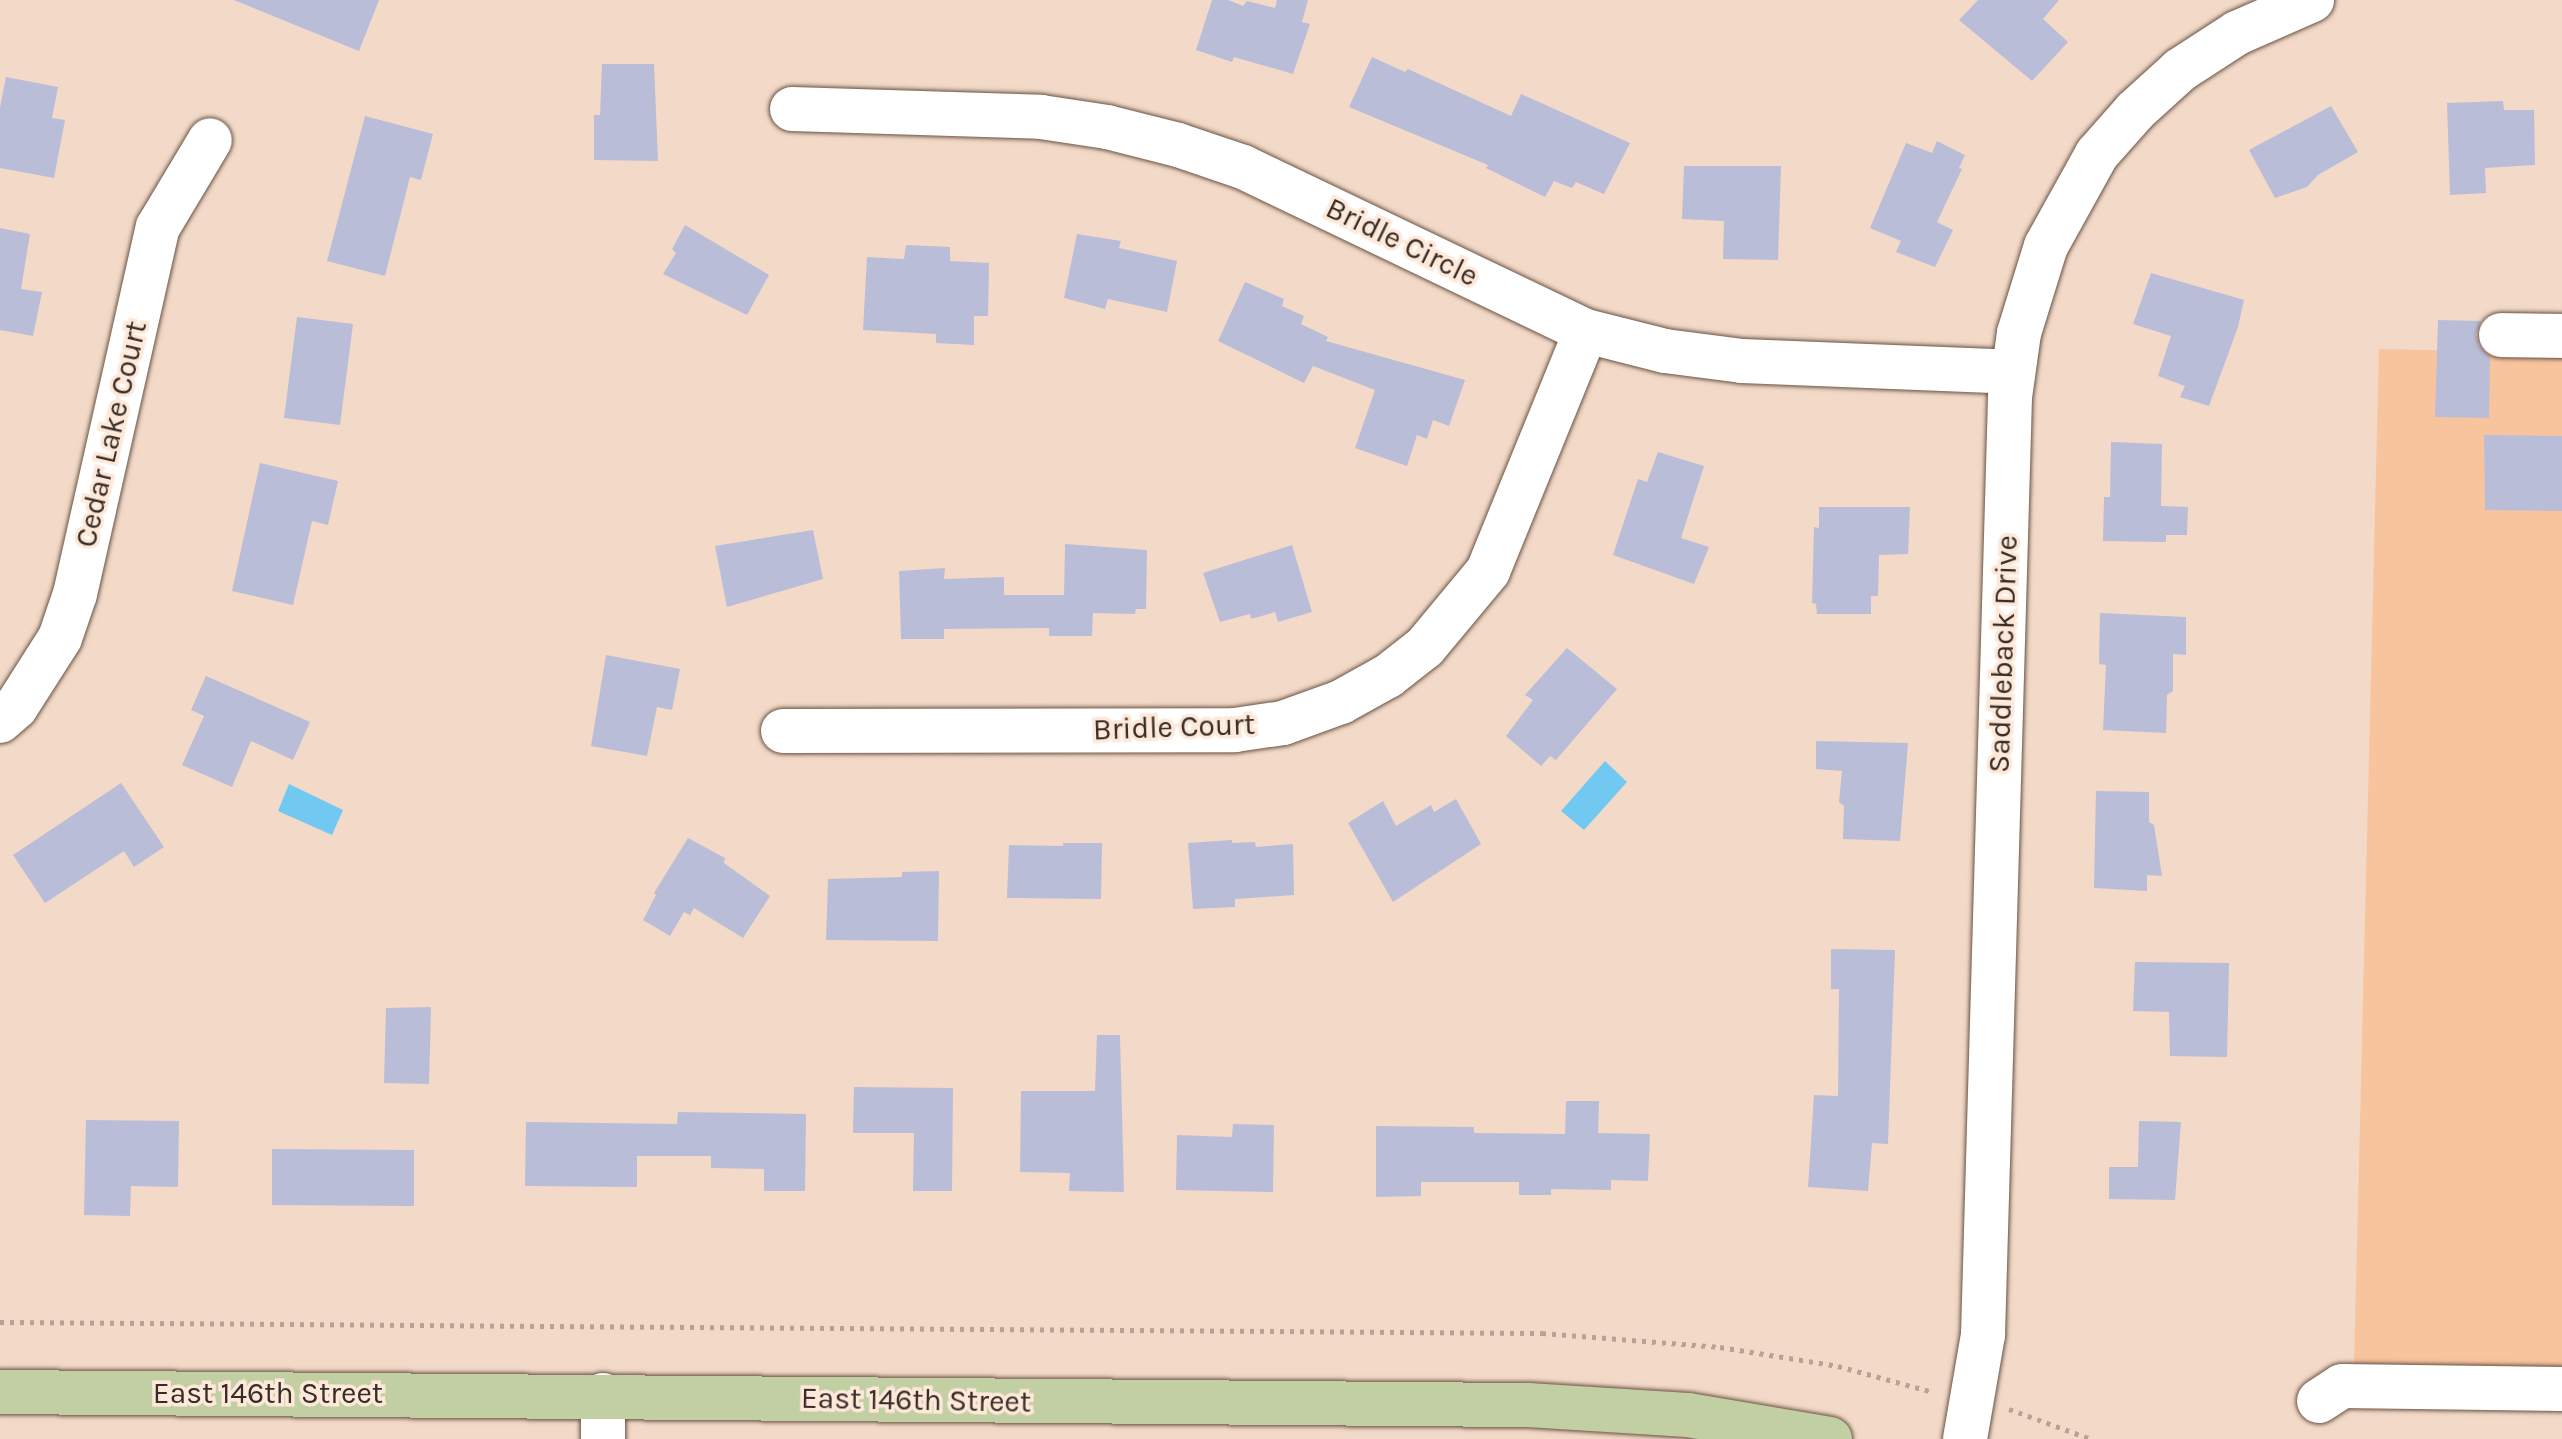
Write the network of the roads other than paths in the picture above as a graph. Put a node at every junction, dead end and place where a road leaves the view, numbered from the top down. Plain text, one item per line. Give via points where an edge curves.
1 (2312, 0) edge
2 (792, 109) dead end
3 (210, 140) dead end
4 (1586, 331) junction
5 (2501, 335) dead end
6 (2562, 336) edge
7 (2012, 372) junction
8 (0, 721) edge
9 (783, 731) dead end
10 (2562, 1389) edge
11 (0, 1392) edge
12 (603, 1395) junction
13 (2319, 1401) dead end
14 (603, 1439) edge
15 (1830, 1439) edge
16 (1965, 1439) edge

1 - 7 street, Saddleback Drive via 2237,33 2180,70 2097,154 2046,246
2 - 4 street, Bridle Circle via 1041,117 1178,145 1243,167
3 - 8 street, Cedar Lake Court via 158,227 75,594 60,638 16,707
4 - 7 street, Bridle Circle via 1709,358
4 - 9 street, Bridle Court via 1488,571 1425,647 1341,702 1283,723 1235,730
5 - 6 street
7 - 16 street, Saddleback Drive via 1983,1335
10 - 13 street via 2342,1386
11 - 12 main road, East 146th Street
12 - 14 street
12 - 15 main road, East 146th Street via 1571,1406 1688,1415

